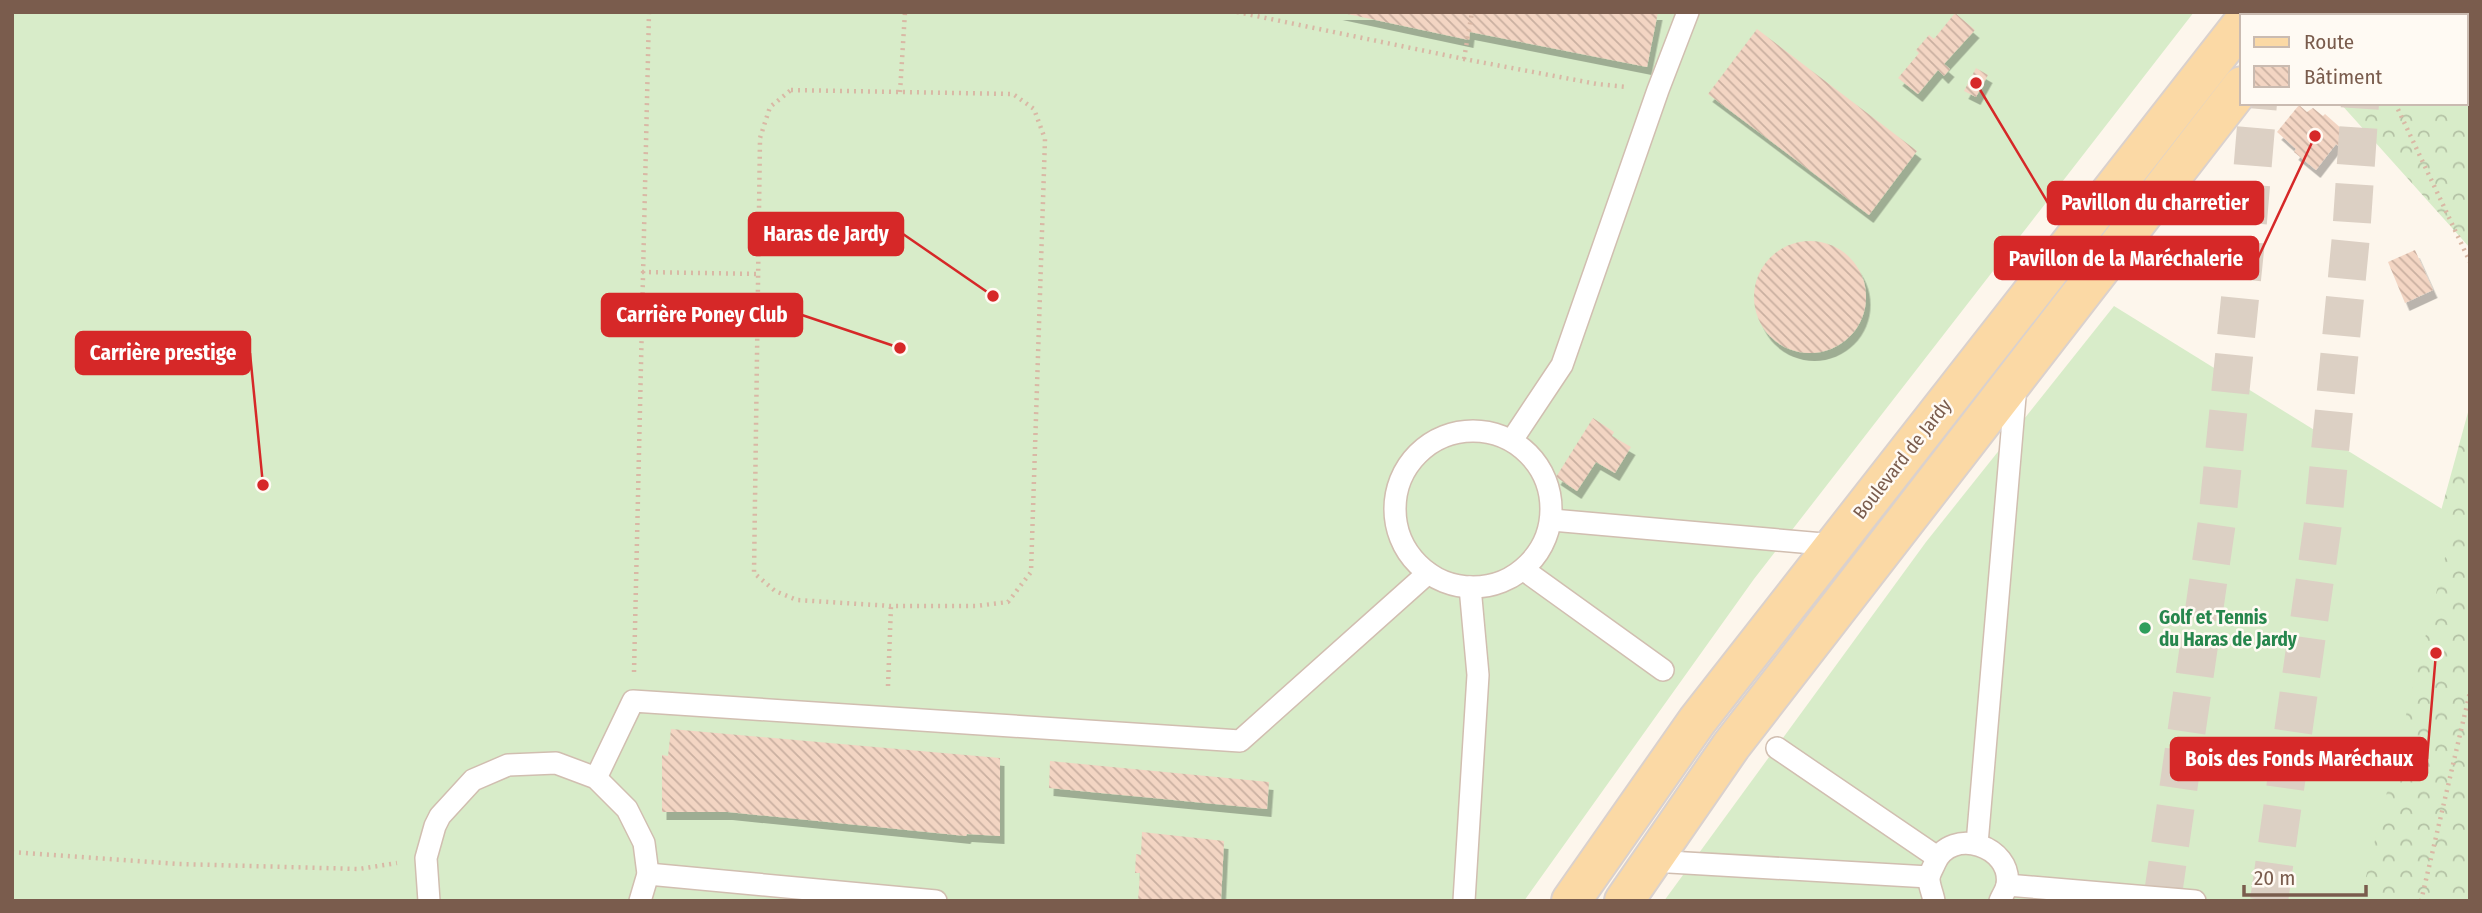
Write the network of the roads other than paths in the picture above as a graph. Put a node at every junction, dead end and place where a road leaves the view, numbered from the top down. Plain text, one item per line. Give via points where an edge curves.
1 (1688, 12) edge
2 (2240, 27) edge
3 (2240, 89) edge
4 (2017, 380) junction
5 (1512, 440) junction
6 (1552, 520) junction
7 (1835, 545) junction
8 (1524, 570) junction
9 (1428, 573) junction
10 (1470, 587) junction
11 (1663, 670) dead end
12 (1777, 748) dead end
13 (596, 778) junction
14 (1977, 844) junction
15 (1937, 857) junction
16 (1652, 861) junction
17 (648, 874) junction
18 (1929, 877) junction
19 (2004, 893) edge
20 (429, 901) edge
21 (640, 901) edge
22 (936, 901) edge
23 (1464, 901) edge
24 (1571, 901) edge
25 (1624, 901) edge
26 (1934, 901) edge
27 (2195, 901) edge

1 - 5 lane via 1562,365
2 - 7 main road, Boulevard de Jardy
3 - 4 main road
4 - 14 lane
4 - 16 main road via 1731,746
5 - 6 lane via 1538,464 1550,488
5 - 9 lane via 1487,431 1454,432 1429,443 1405,469 1395,501 1397,529 1409,554
6 - 7 lane
6 - 8 lane via 1542,549
7 - 24 main road, Boulevard de Jardy via 1697,721
8 - 10 lane via 1495,585
8 - 11 lane
9 - 10 lane
9 - 13 lane via 1240,741 634,701
10 - 23 lane via 1478,675
12 - 15 lane
13 - 17 lane via 627,809 644,843
13 - 20 lane via 556,763 508,765 473,780 440,816 426,858
14 - 15 lane via 1955,844
14 - 19 lane via 1994,852 2004,867
15 - 18 lane
16 - 18 lane
16 - 25 main road
17 - 21 lane
17 - 22 lane
18 - 26 lane
19 - 27 lane

